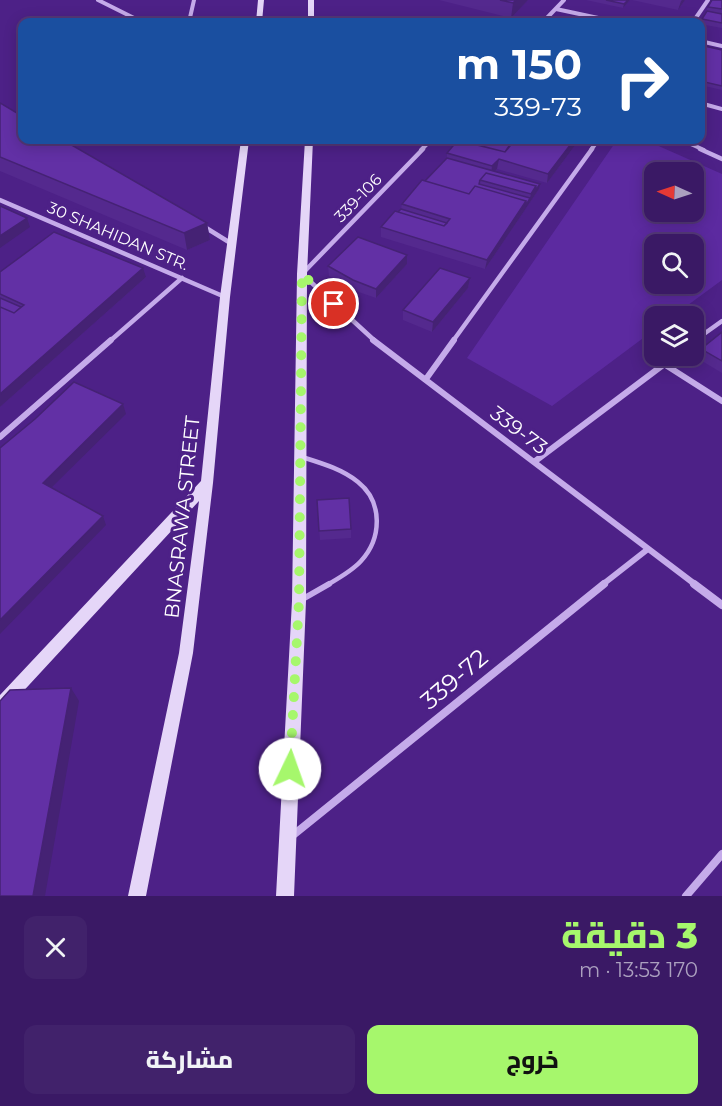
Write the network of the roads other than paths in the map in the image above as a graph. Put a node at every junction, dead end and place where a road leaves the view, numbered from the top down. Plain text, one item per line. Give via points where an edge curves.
1 (98, 0) edge
2 (194, 0) edge
3 (261, 0) edge
4 (311, 0) edge
5 (564, 0) edge
6 (708, 0) edge
7 (556, 9) junction
8 (134, 18) edge
9 (190, 18) edge
10 (259, 18) edge
11 (311, 18) edge
12 (547, 18) edge
13 (598, 18) edge
14 (696, 18) edge
15 (705, 42) edge
16 (722, 46) edge
17 (705, 104) edge
18 (722, 109) edge
19 (244, 144) edge
20 (309, 144) edge
21 (427, 144) edge
22 (595, 144) edge
23 (690, 144) edge
24 (722, 159) edge
25 (0, 200) edge
26 (201, 226) edge
27 (63, 227) junction
28 (54, 234) edge
29 (232, 244) junction
30 (302, 274) junction
31 (182, 279) junction
32 (225, 297) junction
33 (722, 321) edge
34 (704, 334) edge
35 (661, 366) edge
36 (667, 366) edge
37 (426, 379) junction
38 (722, 401) edge
39 (0, 437) edge
40 (302, 457) junction
41 (534, 462) junction
42 (207, 483) junction
43 (648, 549) junction
44 (299, 601) junction
45 (722, 605) edge
46 (0, 706) edge
47 (287, 840) junction
48 (722, 854) edge
49 (137, 896) edge
50 (285, 896) edge
51 (686, 896) edge

1 - 8 street
2 - 9 street
3 - 10 main road
4 - 11 main road
5 - 7 street
6 - 14 street
7 - 12 street
7 - 13 street
15 - 16 street
17 - 18 street
19 - 29 main road, BNASRAWA STREET
20 - 30 main road
21 - 30 street, 339-106
22 - 37 street
23 - 24 street
25 - 27 street, 30 SHAHIDAN STR.
26 - 29 street
27 - 28 street
27 - 31 street, 30 SHAHIDAN STR.
29 - 32 main road, BNASRAWA STREET
30 - 37 street, 339-73 via 365,334
30 - 40 main road
31 - 32 street, 30 SHAHIDAN STR.
31 - 39 street
32 - 42 main road, BNASRAWA STREET
33 - 34 street
35 - 41 street
36 - 38 street
37 - 41 street, 339-73
40 - 44 main road
40 - 44 lane via 359,482 373,499 379,519 375,540 363,560
41 - 43 street, 339-73
42 - 46 main road
42 - 49 main road, BNASRAWA STREET via 186,653
43 - 45 street, 339-73
43 - 47 street, 339-72
44 - 47 main road
47 - 50 main road
48 - 51 street

